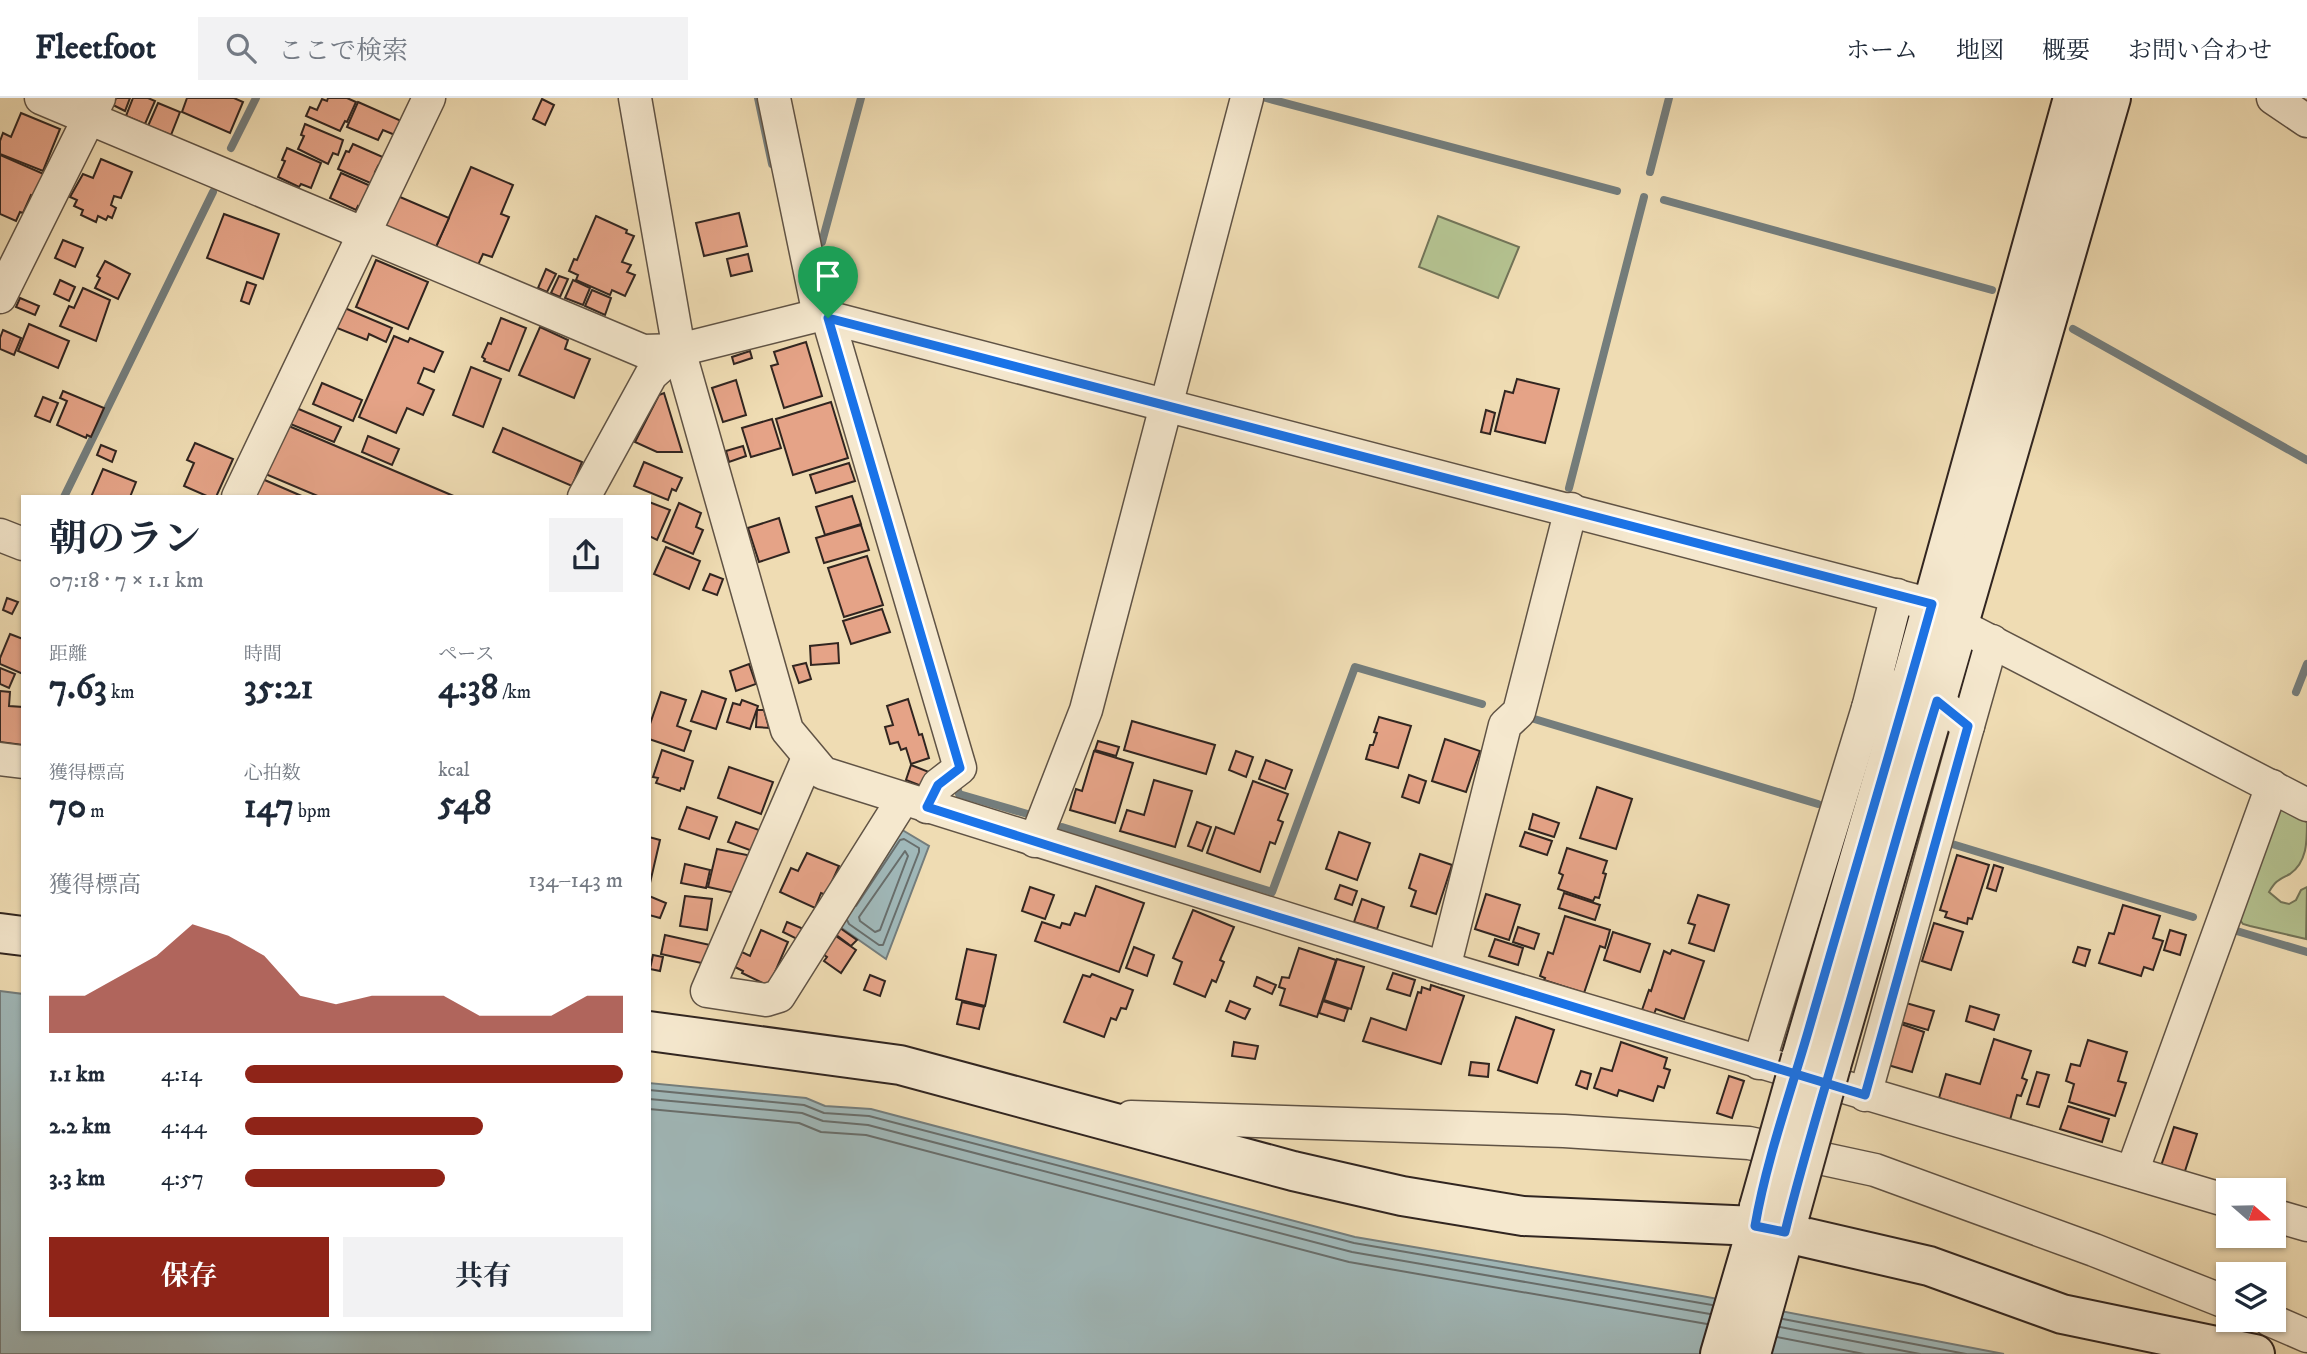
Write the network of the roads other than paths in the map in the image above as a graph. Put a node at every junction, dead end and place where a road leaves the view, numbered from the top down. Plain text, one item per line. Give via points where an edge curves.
1 (41, 98) edge
2 (429, 98) edge
3 (635, 98) edge
4 (774, 98) edge
5 (1247, 98) edge
6 (2073, 98) edge
7 (2111, 98) edge
8 (2273, 98) edge
9 (94, 107) edge
10 (2307, 121) edge
11 (362, 234) junction
12 (0, 297) edge
13 (823, 316) junction
14 (679, 350) junction
15 (1166, 405) junction
16 (239, 495) edge
17 (585, 495) edge
18 (1561, 507) junction
19 (0, 535) edge
20 (21, 543) edge
21 (1945, 616) junction
22 (1924, 689) junction
23 (1868, 708) junction
24 (1968, 726) junction
25 (808, 758) junction
26 (0, 759) edge
27 (21, 762) edge
28 (2272, 786) junction
29 (915, 803) junction
30 (2307, 805) edge
31 (1035, 841) junction
32 (0, 933) edge
33 (21, 936) edge
34 (1444, 968) junction
35 (651, 1031) edge
36 (1759, 1063) junction
37 (1865, 1095) junction
38 (1094, 1116) junction
39 (2132, 1172) junction
40 (2216, 1197) edge
41 (2286, 1219) edge
42 (2307, 1225) edge
43 (1770, 1231) junction
44 (2216, 1298) edge
45 (2286, 1327) edge
46 (2307, 1336) edge
47 (1720, 1354) edge
48 (1751, 1354) edge
49 (2255, 1354) edge

1 - 9 street
2 - 11 street
3 - 14 street
4 - 13 street
5 - 15 street
6 - 21 street
7 - 21 street
8 - 10 street
9 - 11 street
9 - 12 street
11 - 14 street via 643,351
11 - 16 street
13 - 14 street
13 - 15 street
13 - 29 street via 960,768
14 - 17 street via 651,375
14 - 25 street via 787,730
15 - 18 street
15 - 31 street via 1086,710
18 - 21 street
18 - 34 street via 1519,712 1505,725
19 - 20 street
21 - 22 street
21 - 23 street
21 - 24 street
21 - 28 street
22 - 23 street
22 - 24 street
22 - 43 street, bridge via 1886,761 1816,1062
23 - 36 street
24 - 37 street
25 - 29 street via 822,773
25 - 29 street via 707,991 766,999 779,996
26 - 27 street
28 - 30 street
28 - 39 street
29 - 31 street
31 - 34 street
32 - 33 street
34 - 36 street
35 - 38 street via 900,1065
36 - 37 street
37 - 39 street
38 - 43 street via 1402,1196 1523,1216
38 - 44 street via 1564,1131 1749,1143 1875,1171
39 - 40 street
41 - 42 street
43 - 47 street
43 - 48 street
43 - 49 street via 1928,1266 2062,1314
45 - 46 street

